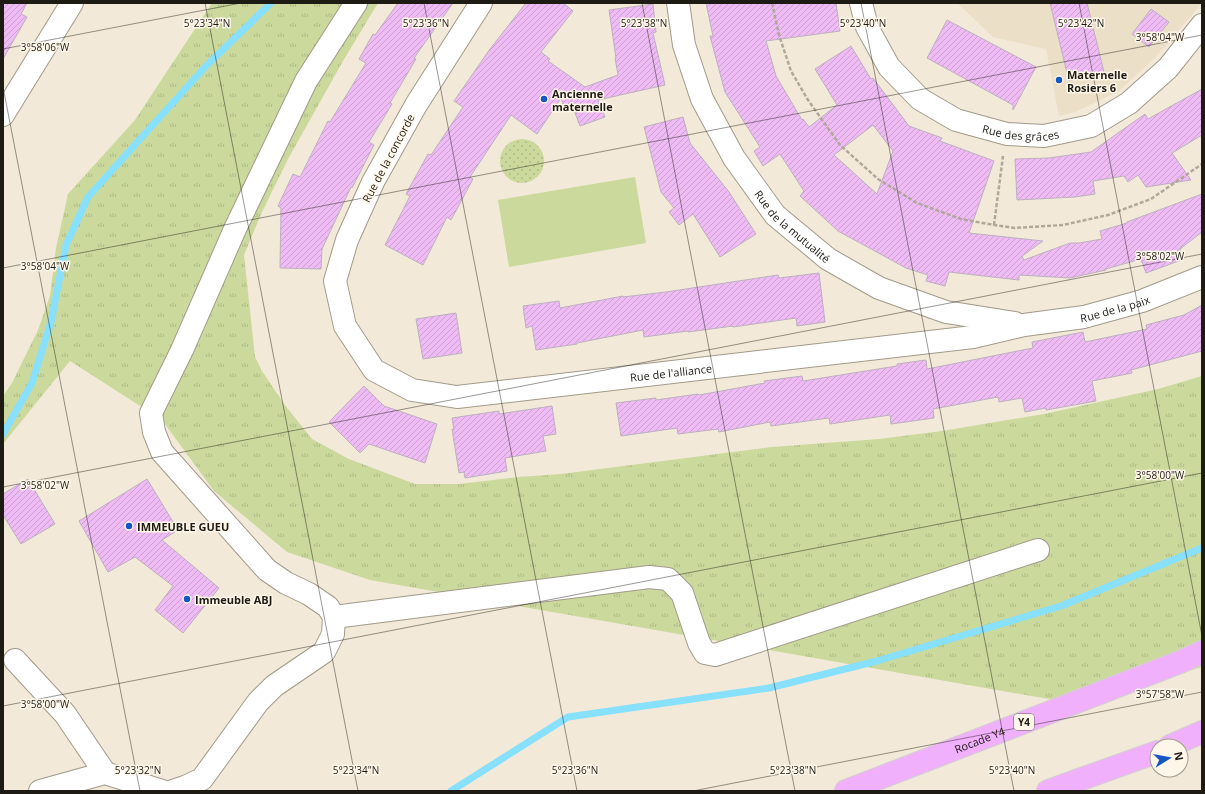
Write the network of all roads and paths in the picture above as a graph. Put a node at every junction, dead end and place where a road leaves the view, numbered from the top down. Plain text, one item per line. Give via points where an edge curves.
1 (72, 3) edge
2 (356, 3) edge
3 (481, 3) edge
4 (678, 3) edge
5 (772, 3) edge
6 (861, 3) edge
7 (1202, 25) edge
8 (3, 115) edge
9 (1007, 134) junction
10 (1202, 164) edge
11 (994, 225) junction
12 (1202, 277) edge
13 (1024, 325) junction
14 (345, 326) joint
15 (1038, 550) dead end
16 (334, 617) junction
17 (1202, 652) edge
18 (15, 660) dead end
19 (1202, 732) edge
20 (1188, 738) edge
21 (1149, 755) edge
22 (105, 773) junction
23 (40, 791) edge
24 (162, 791) edge
25 (173, 791) edge
26 (846, 791) edge
27 (1048, 791) edge

1 - 8 street
2 - 16 street via 306,81 151,413 154,432 162,452 267,570 328,606
3 - 14 street, Rue de la concorde via 416,105 373,182 346,240 336,281
4 - 13 street, Rue de la mutualité via 684,45 702,99 734,158 775,215 828,259 879,288 946,312
5 - 11 path via 791,71 840,145 878,179 917,203 961,219
6 - 9 street, Rue des grâces via 867,26 888,67 920,99 956,120
7 - 9 street, Rue des grâces via 1168,68 1129,103 1091,126 1044,136
9 - 11 path
10 - 11 path via 1151,199 1108,215 1063,225 1015,228
12 - 13 street, Rue de la paix via 1142,301 1084,317
13 - 14 street, Rue de l'alliance via 973,337 457,398 412,390 374,370
15 - 16 street via 716,655 705,653 699,643 682,593 668,579 649,577
16 - 25 street via 333,634 324,652 274,686 258,702 202,779
17 - 26 highway, Rocade Y4 / Y4
18 - 22 street via 65,714
19 - 20 highway
21 - 27 highway
22 - 23 street
22 - 24 street

